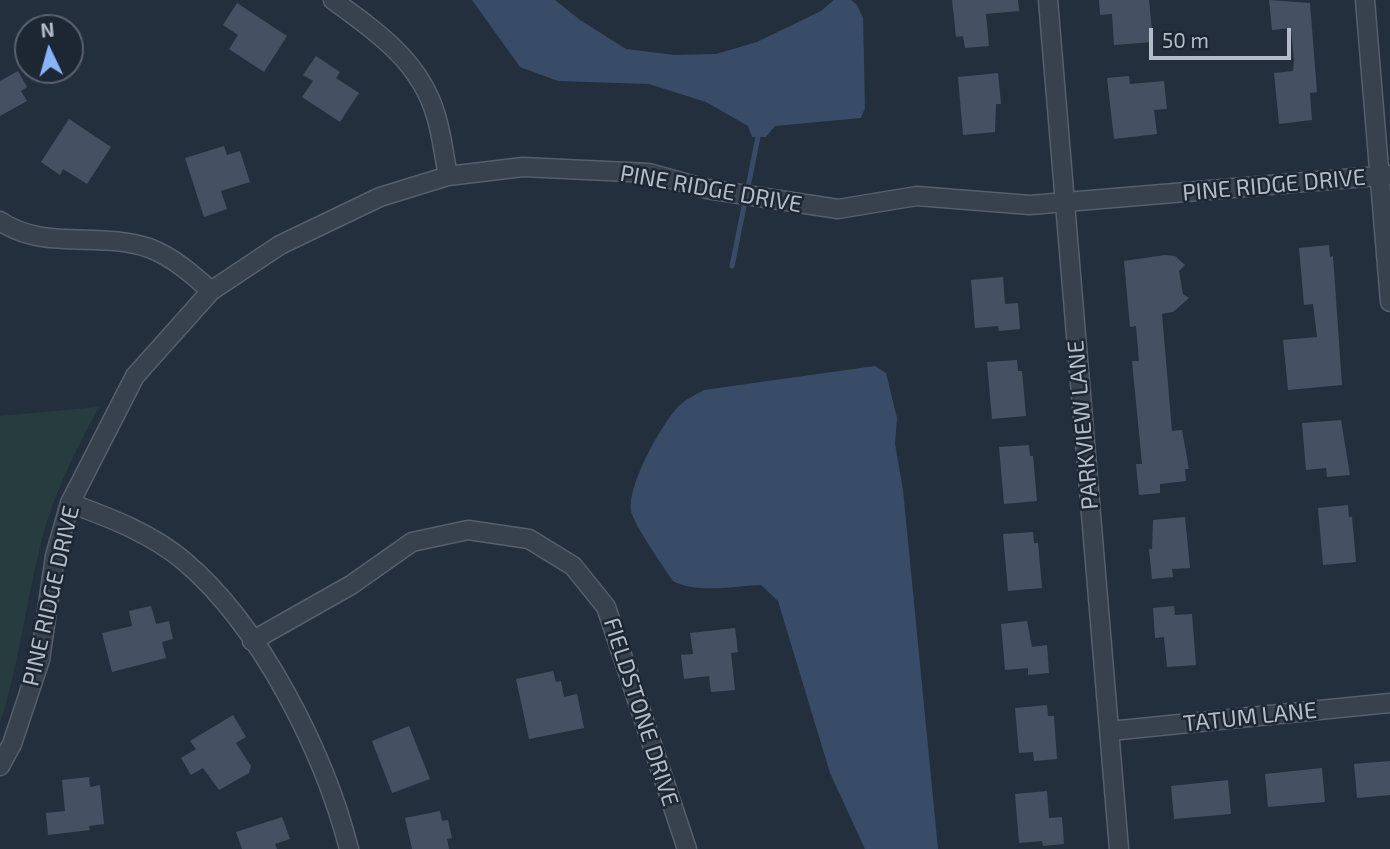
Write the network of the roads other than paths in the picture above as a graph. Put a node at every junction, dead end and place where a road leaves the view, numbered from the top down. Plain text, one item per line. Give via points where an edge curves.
1 (333, 0) edge
2 (1048, 0) edge
3 (1365, 0) edge
4 (1384, 175) edge
5 (448, 176) junction
6 (1063, 203) junction
7 (0, 221) edge
8 (211, 291) junction
9 (1390, 302) edge
10 (70, 503) junction
11 (253, 641) junction
12 (1390, 703) edge
13 (1111, 732) junction
14 (0, 766) edge
15 (349, 849) edge
16 (687, 849) edge
17 (1119, 849) edge

1 - 5 street via 382,36 405,58 423,85 436,115
2 - 6 street, PARKVIEW LANE
3 - 4 street
4 - 6 street, PINE RIDGE DRIVE
4 - 9 street
5 - 6 street, PINE RIDGE DRIVE via 523,167 637,173 838,209 917,196 1030,205
5 - 8 street, PINE RIDGE DRIVE via 380,197 280,245
6 - 13 street, PARKVIEW LANE
7 - 8 street via 60,239 148,248 178,262
8 - 10 street, PINE RIDGE DRIVE via 135,376
10 - 11 street via 118,520 182,559
10 - 14 street, PINE RIDGE DRIVE via 55,556 40,660
11 - 15 street via 315,751
11 - 16 street, FIELDSTONE DRIVE via 351,586 412,542 468,530 528,539 573,566 606,607
12 - 13 street, TATUM LANE
13 - 17 street, PARKVIEW LANE

